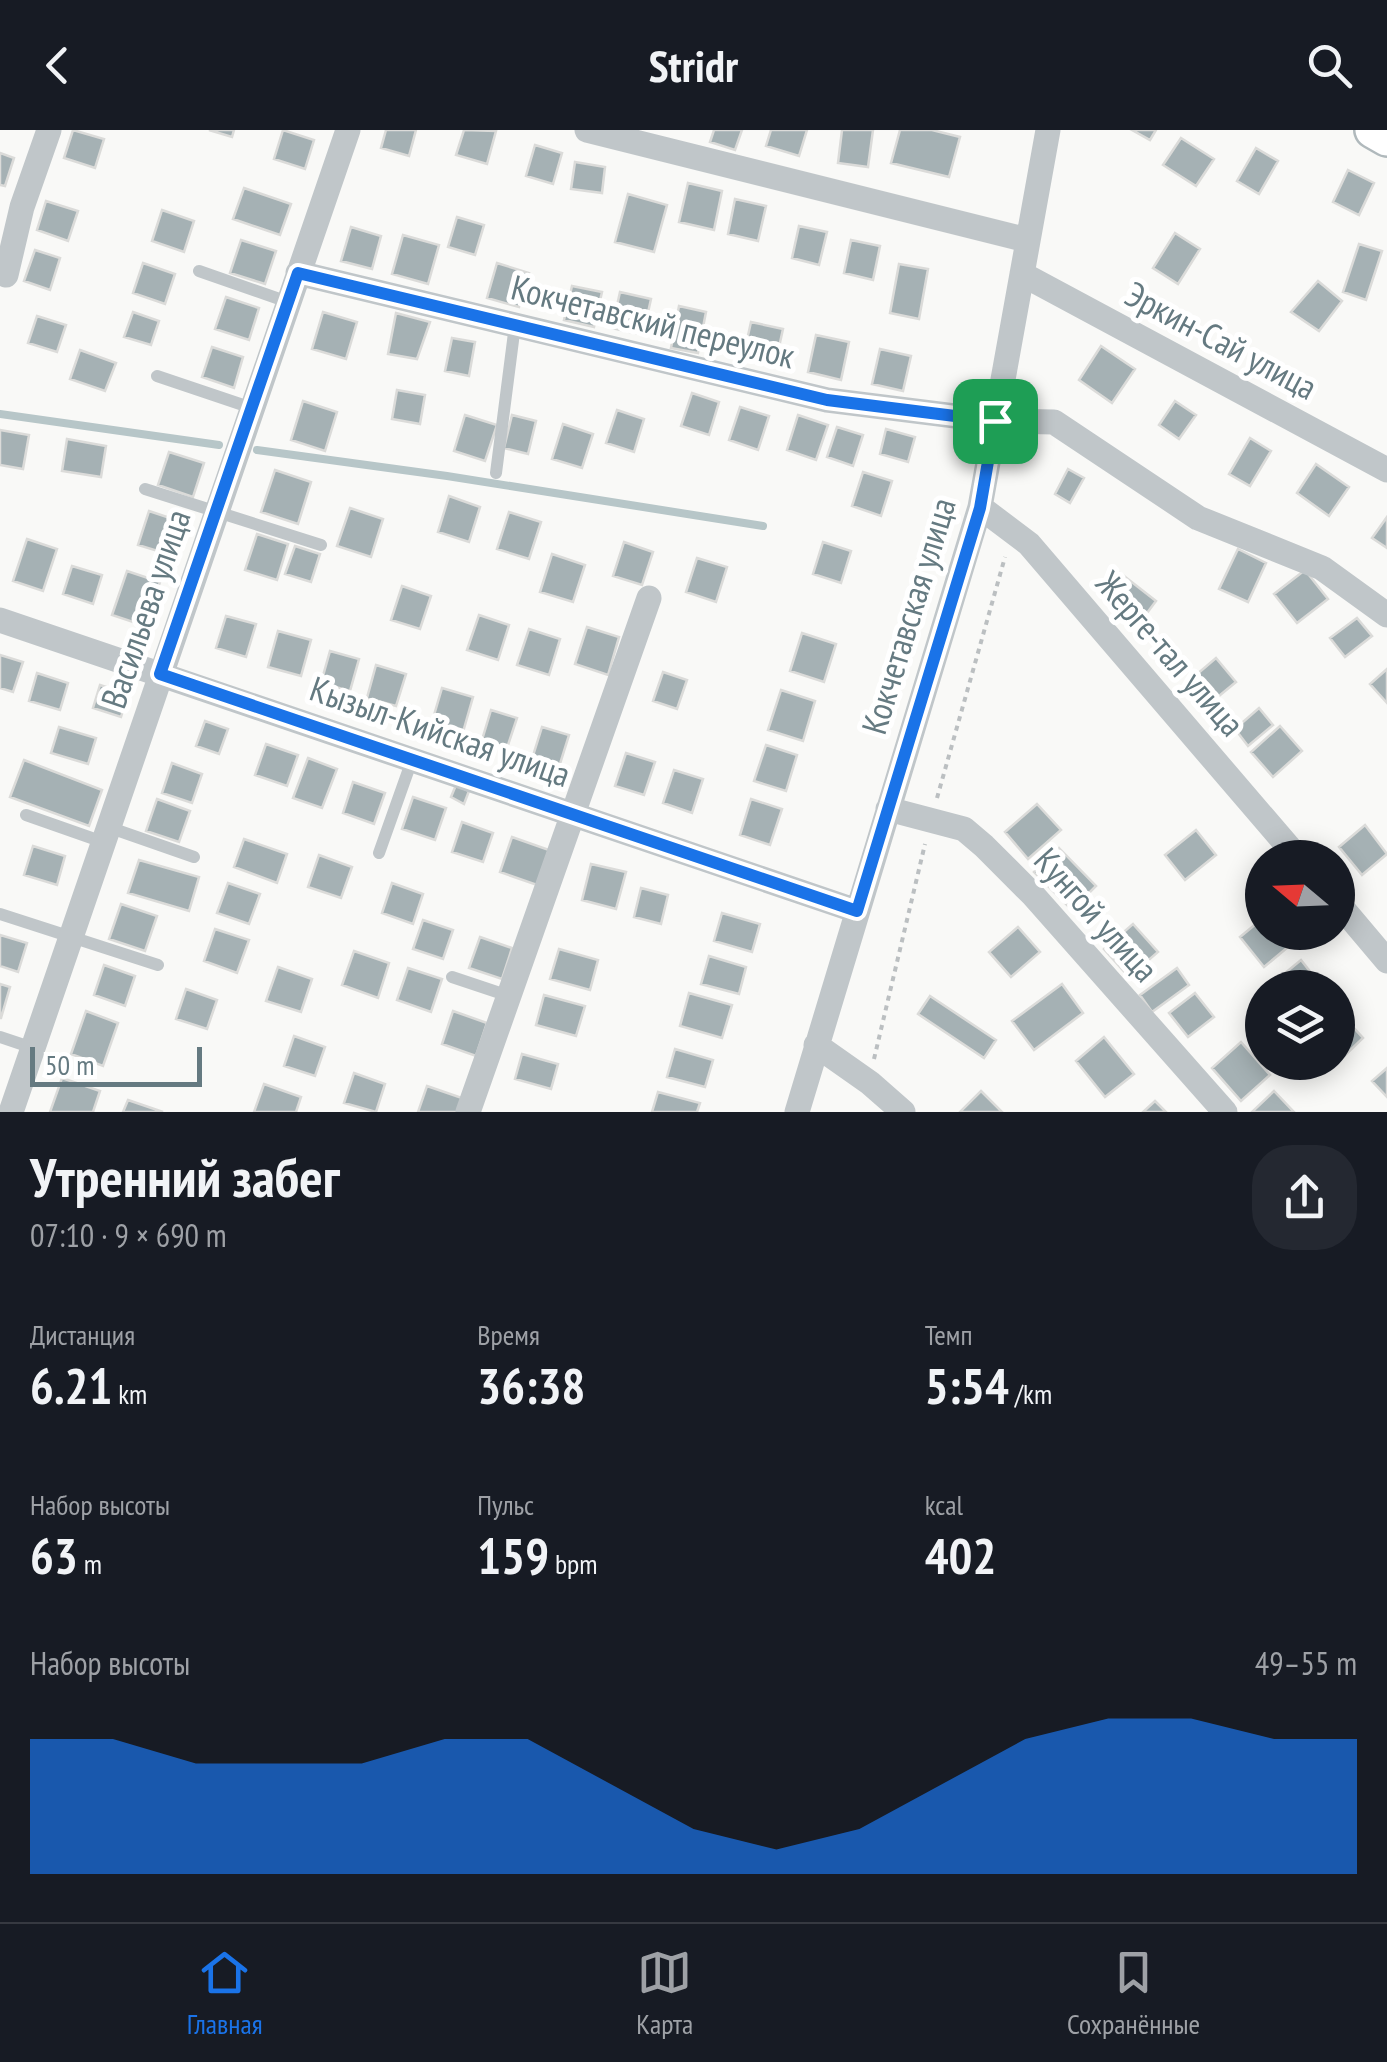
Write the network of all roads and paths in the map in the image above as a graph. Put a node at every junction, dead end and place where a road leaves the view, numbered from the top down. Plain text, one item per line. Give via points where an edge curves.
1 (49, 130) edge
2 (348, 130) edge
3 (587, 130) edge
4 (1048, 130) edge
5 (1373, 130) edge
6 (1387, 138) edge
7 (11, 204) edge
8 (1027, 240) junction
9 (200, 271) dead end
10 (298, 273) junction
11 (1022, 274) junction
12 (6, 276) dead end
13 (288, 302) junction
14 (516, 325) junction
15 (156, 376) dead end
16 (252, 408) junction
17 (995, 421) junction
18 (1387, 470) edge
19 (496, 473) dead end
20 (145, 488) dead end
21 (980, 508) junction
22 (217, 509) junction
23 (322, 545) dead end
24 (1008, 548) dead end
25 (649, 598) dead end
26 (1387, 615) edge
27 (0, 620) edge
28 (160, 674) junction
29 (412, 760) junction
30 (934, 807) dead end
31 (888, 809) junction
32 (574, 814) junction
33 (26, 815) dead end
34 (106, 835) junction
35 (926, 837) dead end
36 (1283, 840) edge
37 (379, 853) dead end
38 (194, 857) dead end
39 (857, 911) junction
40 (0, 914) edge
41 (1355, 923) edge
42 (70, 938) junction
43 (1387, 961) edge
44 (158, 965) dead end
45 (452, 976) dead end
46 (509, 996) junction
47 (0, 1037) edge
48 (816, 1046) junction
49 (33, 1048) junction
50 (872, 1068) dead end
51 (11, 1112) edge
52 (468, 1112) edge
53 (798, 1112) edge
54 (903, 1112) edge
55 (1225, 1112) edge

1 - 7 street
2 - 10 street, Васильева улица
3 - 8 street
4 - 8 street, Кокчетавская улица
5 - 6 street
7 - 12 street
8 - 11 street, Кокчетавская улица
9 - 13 lane
10 - 13 street, Васильева улица
10 - 14 street, Кокчетавский переулок
11 - 17 street, Кокчетавская улица
11 - 18 street, Эркин-Сай улица
13 - 16 street, Васильева улица
14 - 17 street, Кокчетавский переулок via 827,400
14 - 19 lane
15 - 16 lane
16 - 22 street, Васильева улица
17 - 21 street, Кокчетавская улица
17 - 26 street, Кокчетавский переулок via 1054,422 1198,518 1322,568
20 - 22 lane
21 - 31 street, Кокчетавская улица
21 - 36 street, Жерге-тал улица via 1029,544
22 - 23 lane
22 - 28 street, Васильева улица
24 - 30 path
25 - 32 street
27 - 28 street, Кызыл-Кийская улица
28 - 29 street, Кызыл-Кийская улица
28 - 34 street, Васильева улица
29 - 32 street, Кызыл-Кийская улица
29 - 37 lane
31 - 39 street, Кокчетавская улица
31 - 55 street, Кунгой улица via 964,829 984,846
32 - 39 street, Кызыл-Кийская улица
32 - 46 street
33 - 34 lane
34 - 38 lane
34 - 42 street, Васильева улица
35 - 50 path
39 - 48 street, Кокчетавская улица
40 - 42 lane
41 - 43 street
42 - 44 lane
42 - 49 street, Васильева улица
45 - 46 lane
46 - 52 street
47 - 49 lane
48 - 53 street, Кокчетавская улица
48 - 54 street
49 - 51 street, Васильева улица

